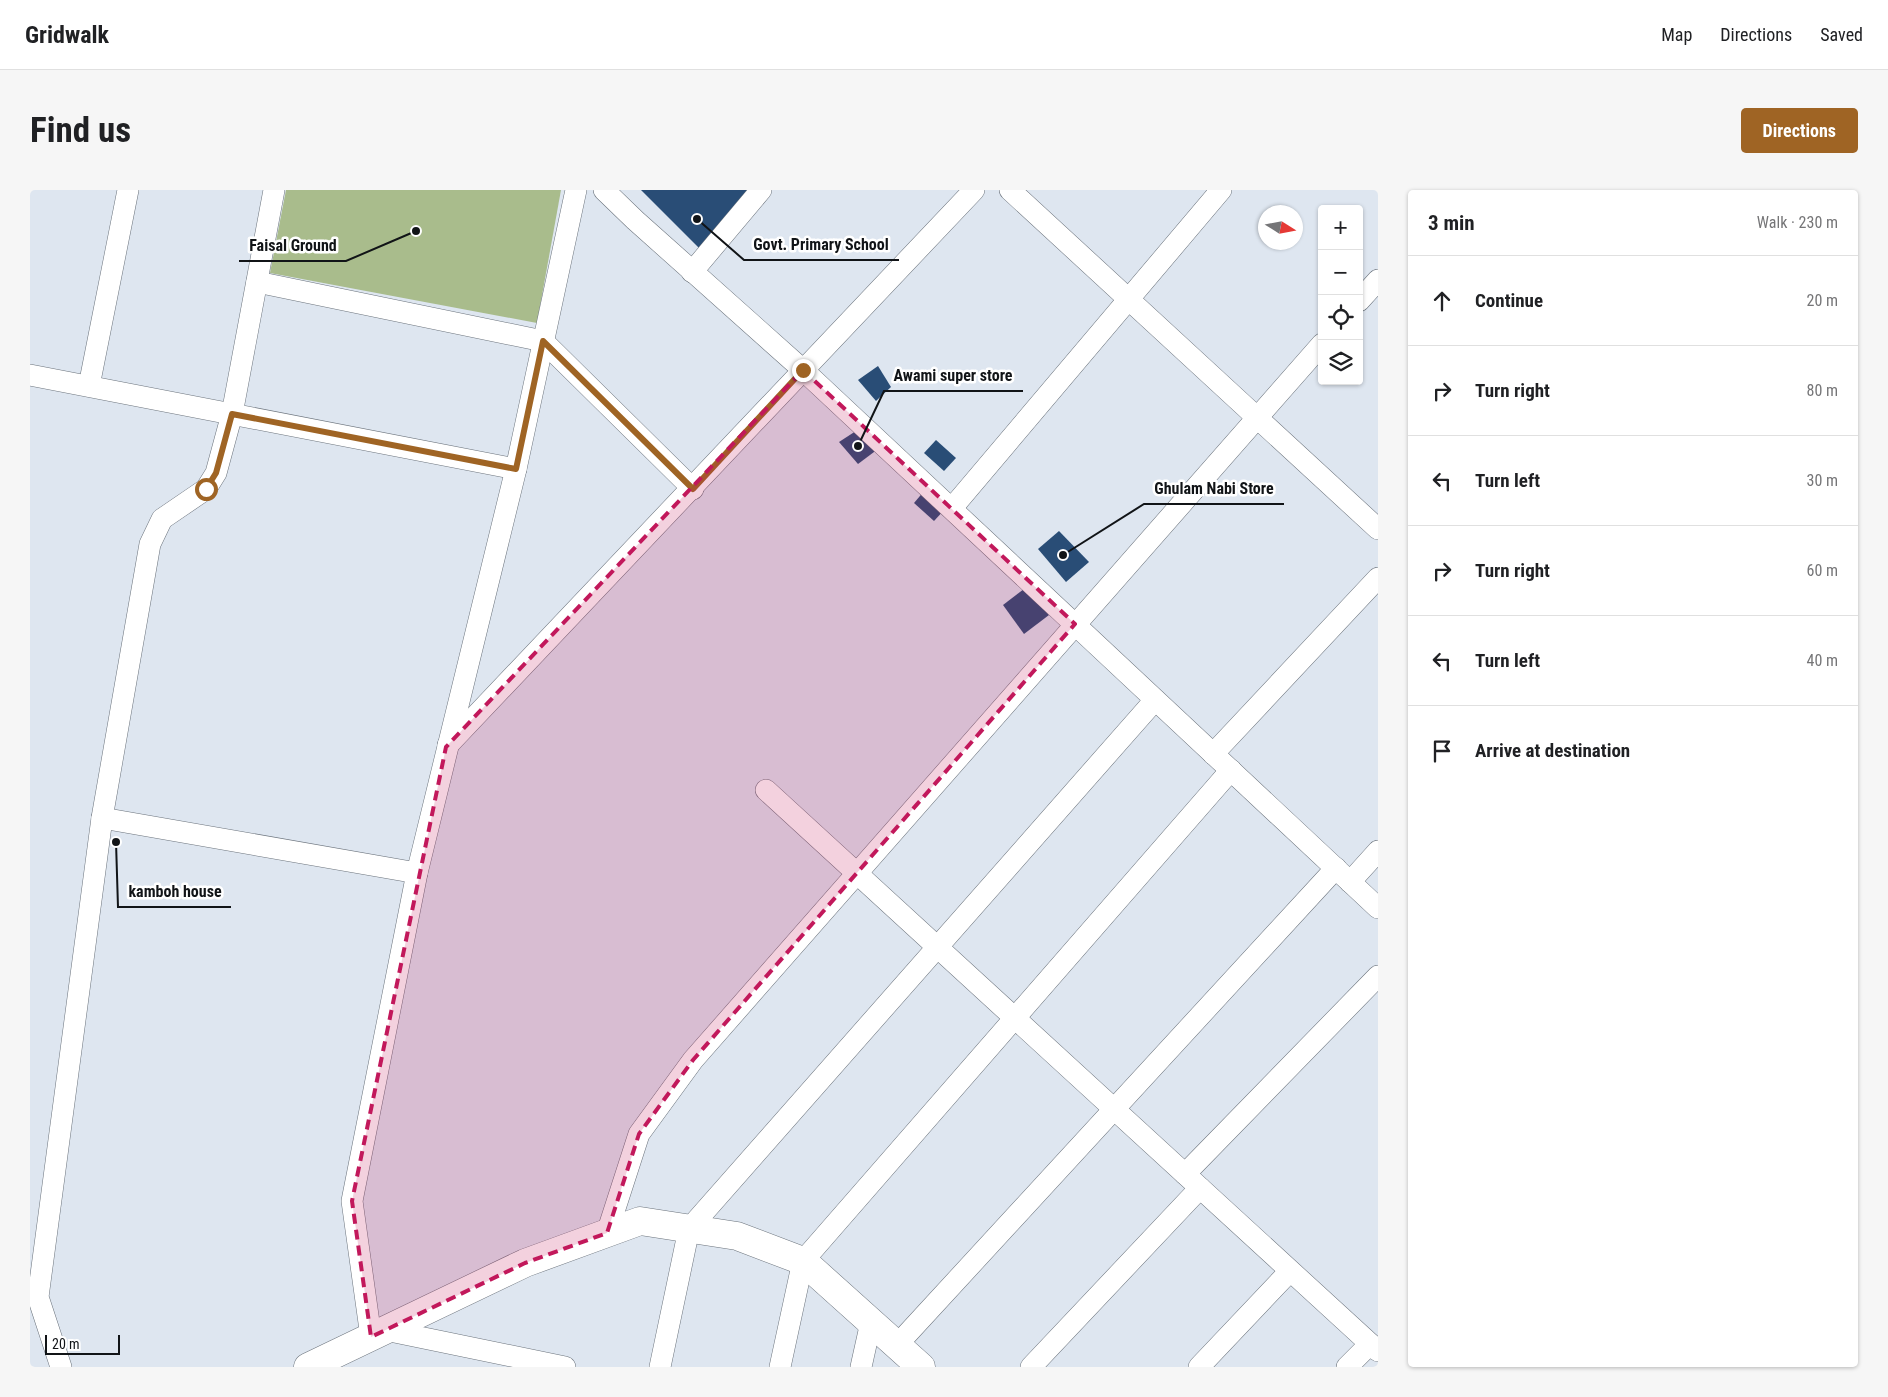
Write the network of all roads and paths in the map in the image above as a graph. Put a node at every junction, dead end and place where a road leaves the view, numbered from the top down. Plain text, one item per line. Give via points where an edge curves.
1 (128, 190) edge
2 (274, 190) edge
3 (576, 190) edge
4 (604, 190) edge
5 (761, 190) edge
6 (974, 190) edge
7 (1010, 190) edge
8 (1221, 190) edge
9 (692, 272) junction
10 (1378, 280) edge
11 (257, 282) junction
12 (1363, 297) edge
13 (1128, 299) junction
14 (543, 341) junction
15 (1318, 348) edge
16 (803, 370) junction
17 (30, 375) edge
18 (89, 386) junction
19 (232, 414) junction
20 (1257, 417) junction
21 (516, 469) junction
22 (693, 489) junction
23 (952, 508) junction
24 (1378, 529) edge
25 (1378, 578) edge
26 (1075, 624) junction
27 (1155, 700) junction
28 (446, 747) junction
29 (1213, 754) junction
30 (1231, 770) junction
31 (766, 790) dead end
32 (102, 818) junction
33 (1378, 851) edge
34 (417, 873) junction
35 (857, 873) junction
36 (1343, 875) junction
37 (1378, 908) edge
38 (937, 947) junction
39 (1378, 976) edge
40 (1015, 1018) junction
41 (1114, 1109) junction
42 (1192, 1181) junction
43 (689, 1229) junction
44 (607, 1233) junction
45 (803, 1261) junction
46 (1290, 1271) junction
47 (34, 1296) edge
48 (871, 1322) junction
49 (378, 1333) junction
50 (896, 1345) junction
51 (1374, 1348) edge
52 (501, 1361) edge
53 (61, 1367) edge
54 (308, 1367) edge
55 (565, 1367) edge
56 (660, 1367) edge
57 (780, 1367) edge
58 (861, 1367) edge
59 (921, 1367) edge
60 (1031, 1367) edge
61 (1199, 1367) edge
62 (1347, 1367) edge

1 - 18 street
2 - 11 street
3 - 14 street
4 - 9 street
5 - 9 street
6 - 16 street
7 - 13 street
8 - 13 street
9 - 16 street
10 - 12 street
11 - 14 street
11 - 19 street
13 - 20 street
13 - 23 street
14 - 21 street
14 - 22 street
15 - 20 street
16 - 22 street
16 - 23 street
17 - 18 street
18 - 19 street
19 - 21 street
19 - 32 street via 216,473 206,489 162,519 150,544
20 - 24 street
20 - 26 street
21 - 28 street
22 - 28 street
23 - 26 street
25 - 29 street
26 - 27 street
26 - 35 street
27 - 29 street
27 - 38 street
28 - 34 street
29 - 30 street
30 - 36 street
30 - 40 street
31 - 35 street
32 - 34 street
32 - 47 street
33 - 36 street
34 - 49 street via 352,1201
35 - 38 street
35 - 44 street via 693,1060 639,1134
36 - 37 street
36 - 41 street
38 - 40 street
38 - 43 street
39 - 42 street
40 - 41 street
40 - 45 street
41 - 42 street
41 - 50 street
42 - 46 street
42 - 60 street
43 - 44 street via 640,1221
43 - 45 street via 737,1236
43 - 56 street
44 - 49 street via 525,1262
45 - 48 street
45 - 57 street
46 - 51 street
46 - 61 street
47 - 53 street
48 - 50 street
48 - 58 street
49 - 52 street
49 - 54 street
50 - 59 street
51 - 62 street
52 - 55 street

